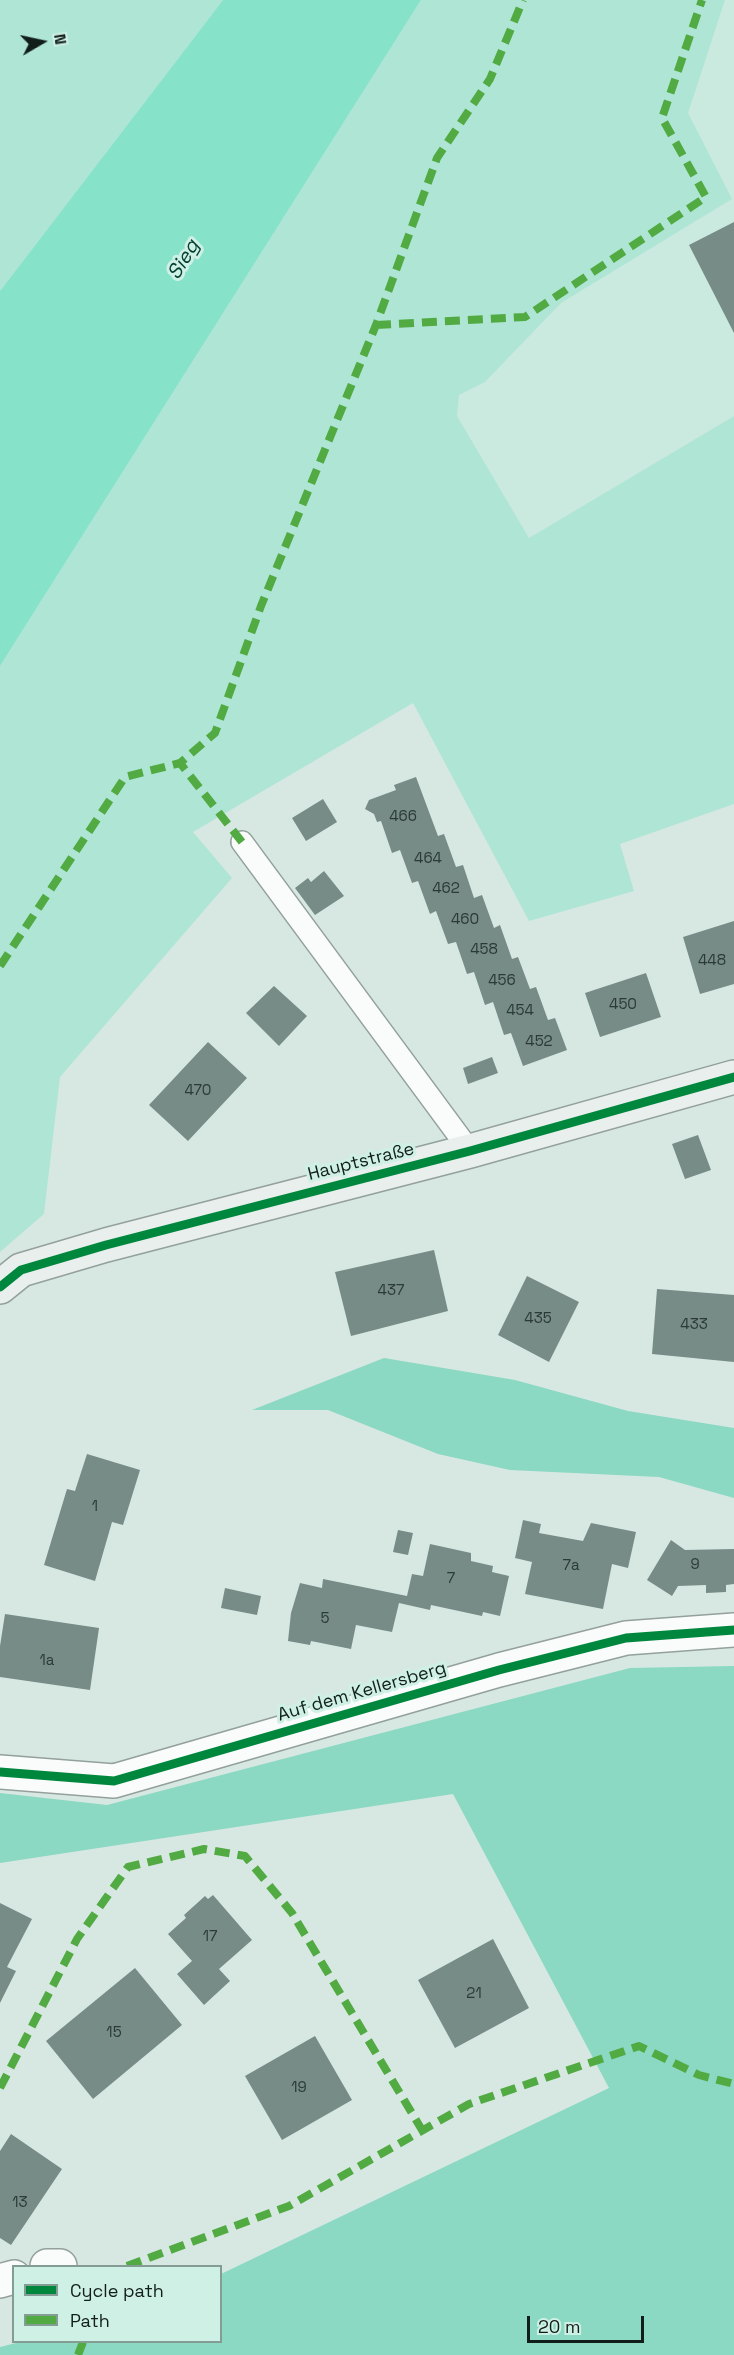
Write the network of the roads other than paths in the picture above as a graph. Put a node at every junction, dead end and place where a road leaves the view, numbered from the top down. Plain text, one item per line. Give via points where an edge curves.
1 (242, 842) dead end
2 (734, 1077) edge
3 (470, 1151) junction
4 (0, 1287) edge
5 (734, 1630) edge
6 (0, 1772) edge

1 - 3 lane
2 - 3 main road, Hauptstraße
3 - 4 main road, Hauptstraße via 106,1245 21,1270
5 - 6 street, Auf dem Kellersberg via 626,1638 499,1670 114,1781

